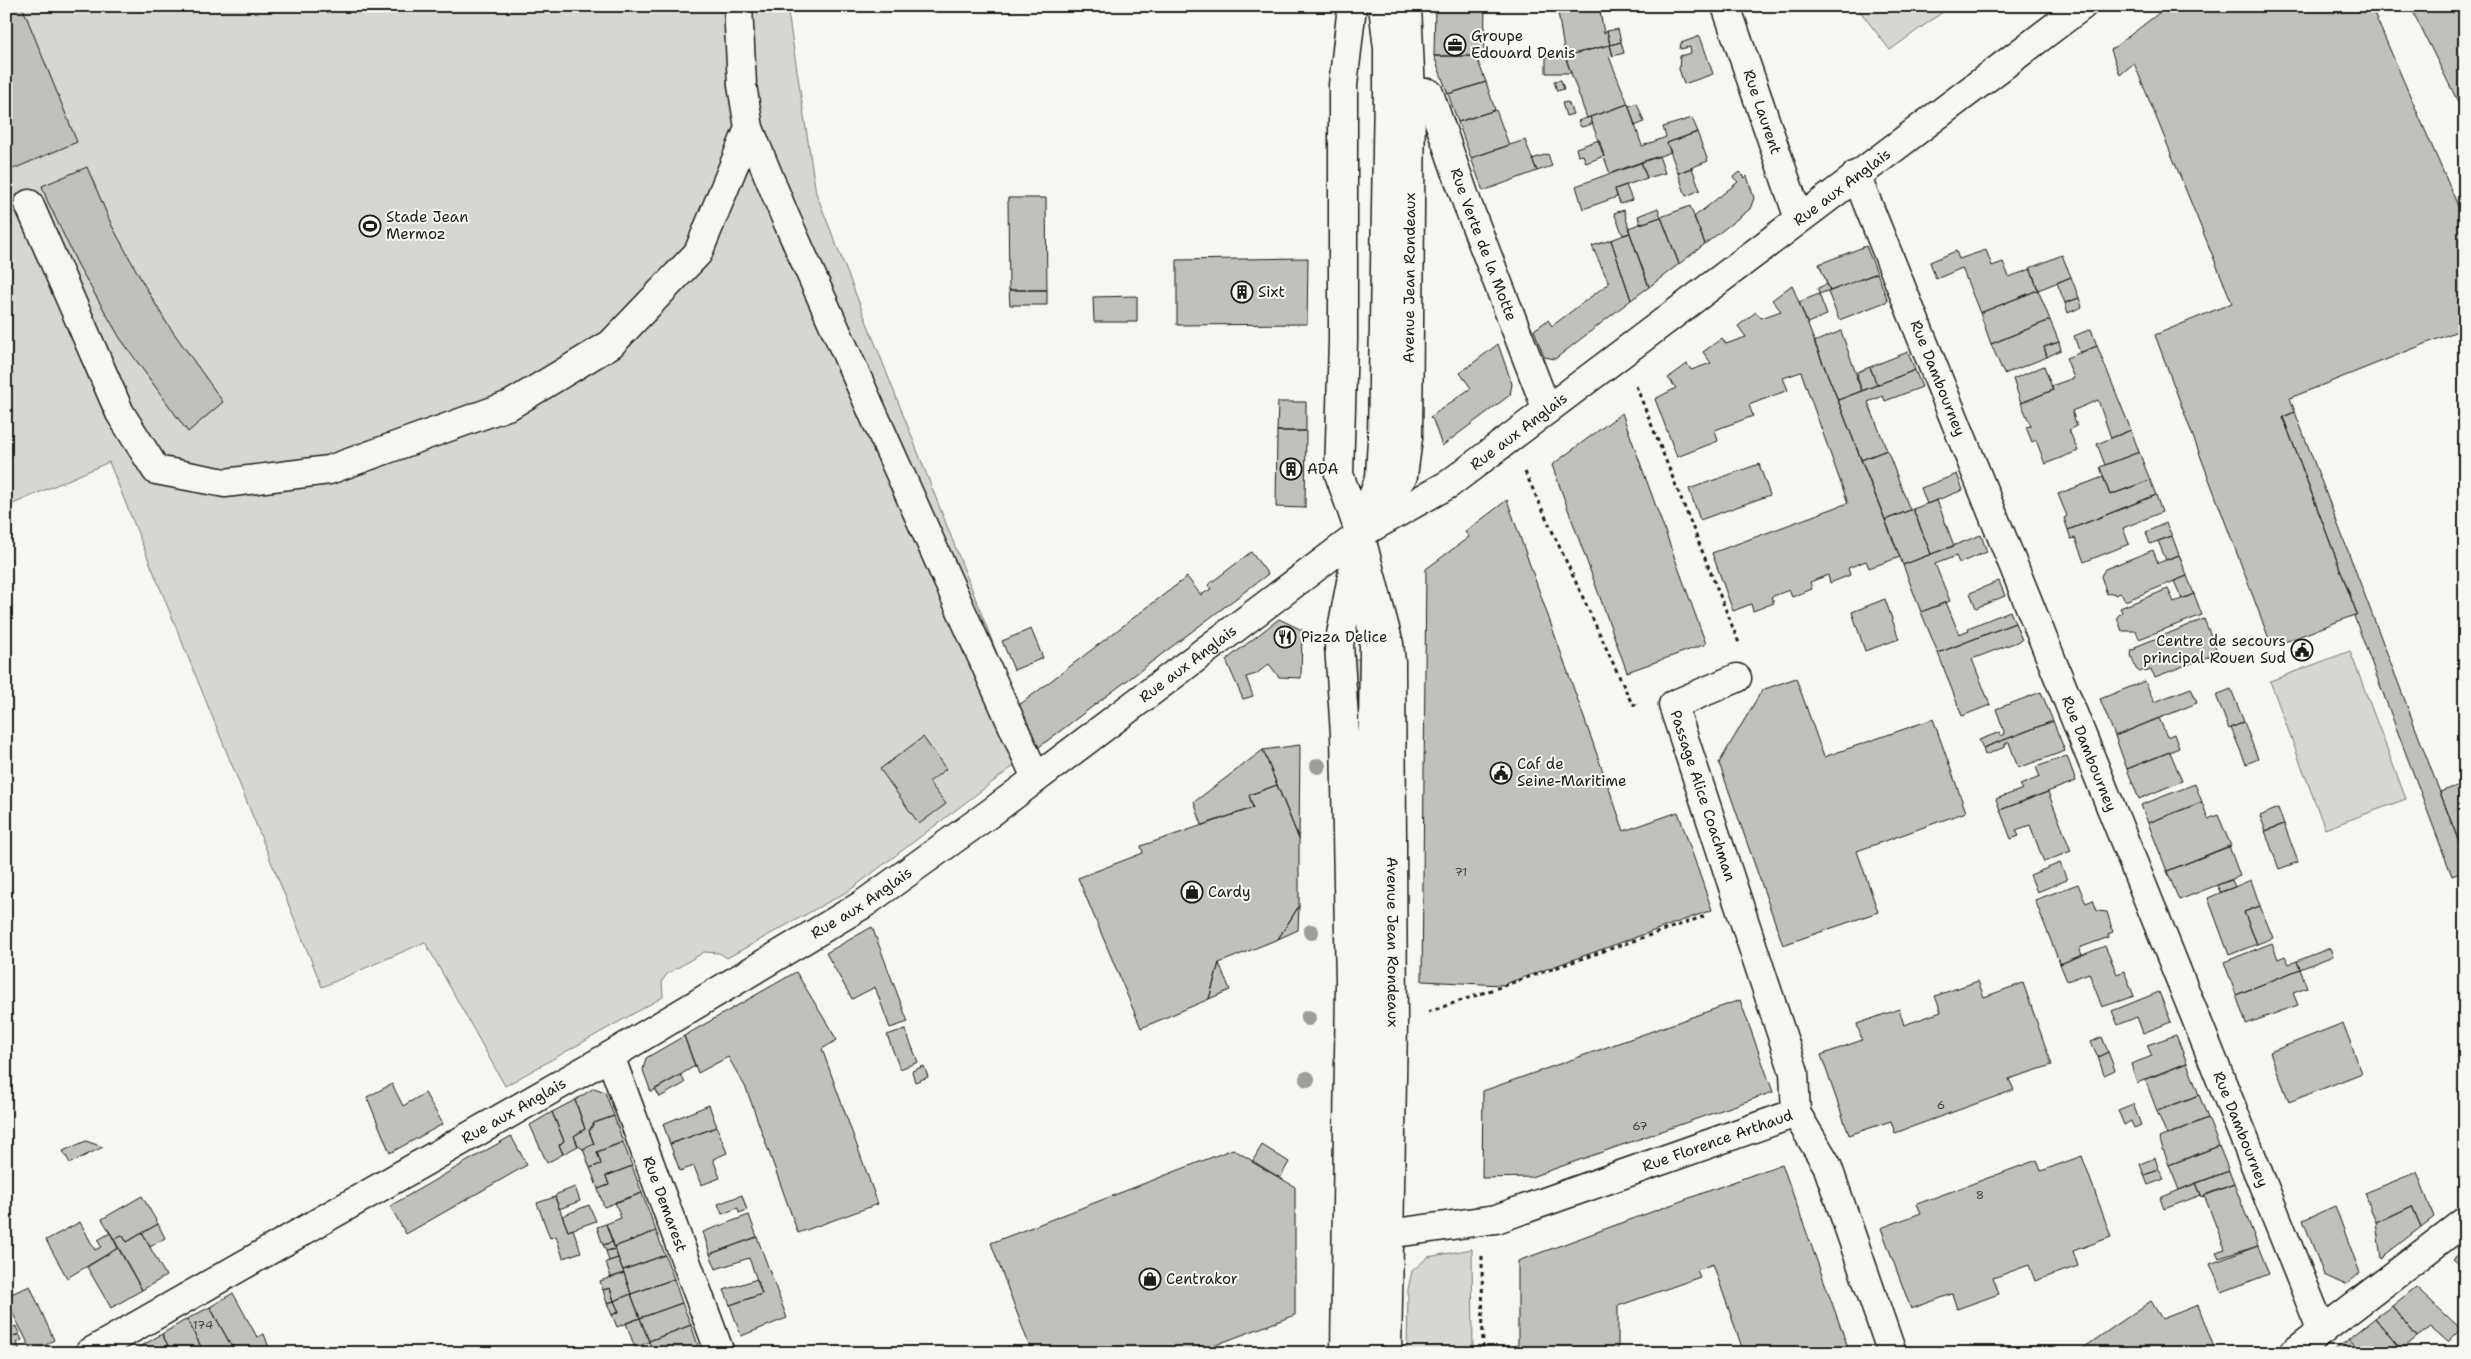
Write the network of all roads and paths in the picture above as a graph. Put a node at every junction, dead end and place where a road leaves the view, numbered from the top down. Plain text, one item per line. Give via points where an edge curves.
1 (738, 6) edge
2 (1352, 6) edge
3 (1384, 6) edge
4 (1407, 6) edge
5 (1726, 6) edge
6 (2082, 6) edge
7 (1411, 93) junction
8 (749, 128) junction
9 (1856, 175) junction
10 (29, 204) dead end
11 (1799, 219) junction
12 (1624, 354) junction
13 (1547, 410) junction
14 (1510, 439) junction
15 (1360, 534) junction
16 (1737, 678) joint
17 (1673, 706) junction
18 (1036, 778) junction
19 (1739, 904) junction
20 (1393, 1024) junction
21 (610, 1056) junction
22 (1796, 1112) junction
23 (1481, 1221) junction
24 (2465, 1221) edge
25 (1388, 1234) junction
26 (2322, 1331) junction
27 (89, 1353) edge
28 (720, 1353) edge
29 (1345, 1353) edge
30 (1366, 1353) edge
31 (1387, 1353) edge
32 (1483, 1353) edge
33 (1892, 1353) edge
34 (2293, 1353) edge

1 - 8 street via 742,86
2 - 15 street, Avenue Jean Rondeaux via 1343,85 1343,340 1339,474
3 - 15 street, Avenue Jean Rondeaux via 1388,93 1382,438 1380,477
4 - 7 street, Avenue Jean Rondeaux
5 - 11 street, Rue Laurent
6 - 9 street, Rue aux Anglais
7 - 13 street, Rue Verte de la Motte via 1428,94
7 - 15 street, Avenue Jean Rondeaux via 1408,438 1403,476
8 - 10 street via 698,254 611,344 510,405 347,464 329,470 225,483 156,470 120,413
8 - 18 street via 784,214
9 - 11 street, Rue aux Anglais
9 - 26 street, Rue Dambourney
11 - 12 street, Rue aux Anglais
12 - 13 street, Rue aux Anglais
12 - 16 path via 1742,651
13 - 14 street, Rue aux Anglais
14 - 15 street, Rue aux Anglais via 1449,484
14 - 17 path via 1632,704
15 - 18 street, Rue aux Anglais
15 - 20 street, Avenue Jean Rondeaux via 1391,662
15 - 29 street, Avenue Jean Rondeaux via 1339,645 1345,734 1350,983
15 - 30 street, Avenue Jean Rondeaux via 1374,646
16 - 17 street, Passage Alice Coachman
17 - 19 street, Passage Alice Coachman
18 - 21 street, Rue aux Anglais via 862,905
19 - 20 path
19 - 22 street, Passage Alice Coachman via 1794,1072
20 - 25 street, Avenue Jean Rondeaux
21 - 27 street, Rue aux Anglais
21 - 28 street, Rue Demarest
22 - 23 street, Rue Florence Arthaud via 1496,1219
22 - 33 street, Rue Florence Arthaud via 1827,1165
23 - 25 street, Rue Florence Arthaud
23 - 32 path
24 - 26 street
25 - 31 street, Avenue Jean Rondeaux
26 - 34 street

